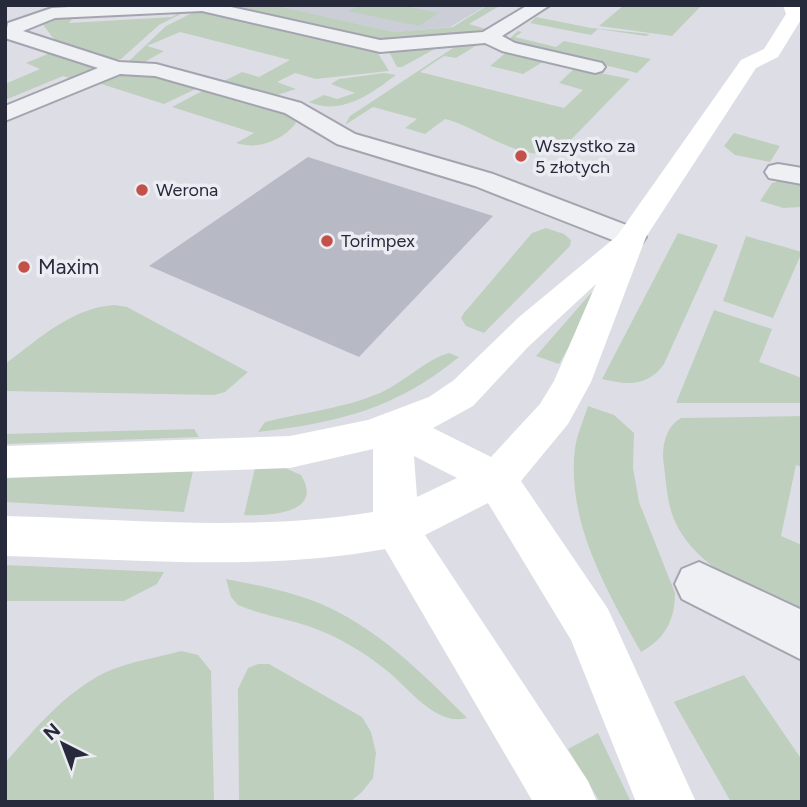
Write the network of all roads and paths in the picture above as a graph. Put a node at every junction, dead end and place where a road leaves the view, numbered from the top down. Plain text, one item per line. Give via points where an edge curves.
1 (541, 5) edge
2 (792, 5) edge
3 (44, 9) edge
4 (488, 37) junction
5 (595, 67) dead end
6 (117, 68) junction
7 (5, 114) edge
8 (631, 237) junction
9 (393, 426) junction
10 (5, 461) edge
11 (496, 479) junction
12 (396, 528) junction
13 (5, 536) edge
14 (699, 584) dead end
15 (802, 636) edge
16 (567, 802) edge
17 (666, 802) edge

1 - 4 street
2 - 8 street via 795,14 771,52 750,53
3 - 4 street via 202,6 375,46
3 - 6 street via 15,27 13,35
4 - 5 street via 509,47
6 - 7 street
6 - 8 street via 156,70 293,108 346,139 485,180
8 - 9 street via 500,354 474,385 444,407
8 - 11 street via 572,382 554,414
9 - 10 street via 290,452
9 - 11 street
9 - 12 street
11 - 12 street
11 - 17 street via 590,626
12 - 13 street via 332,539 266,543
12 - 16 street
14 - 15 street

